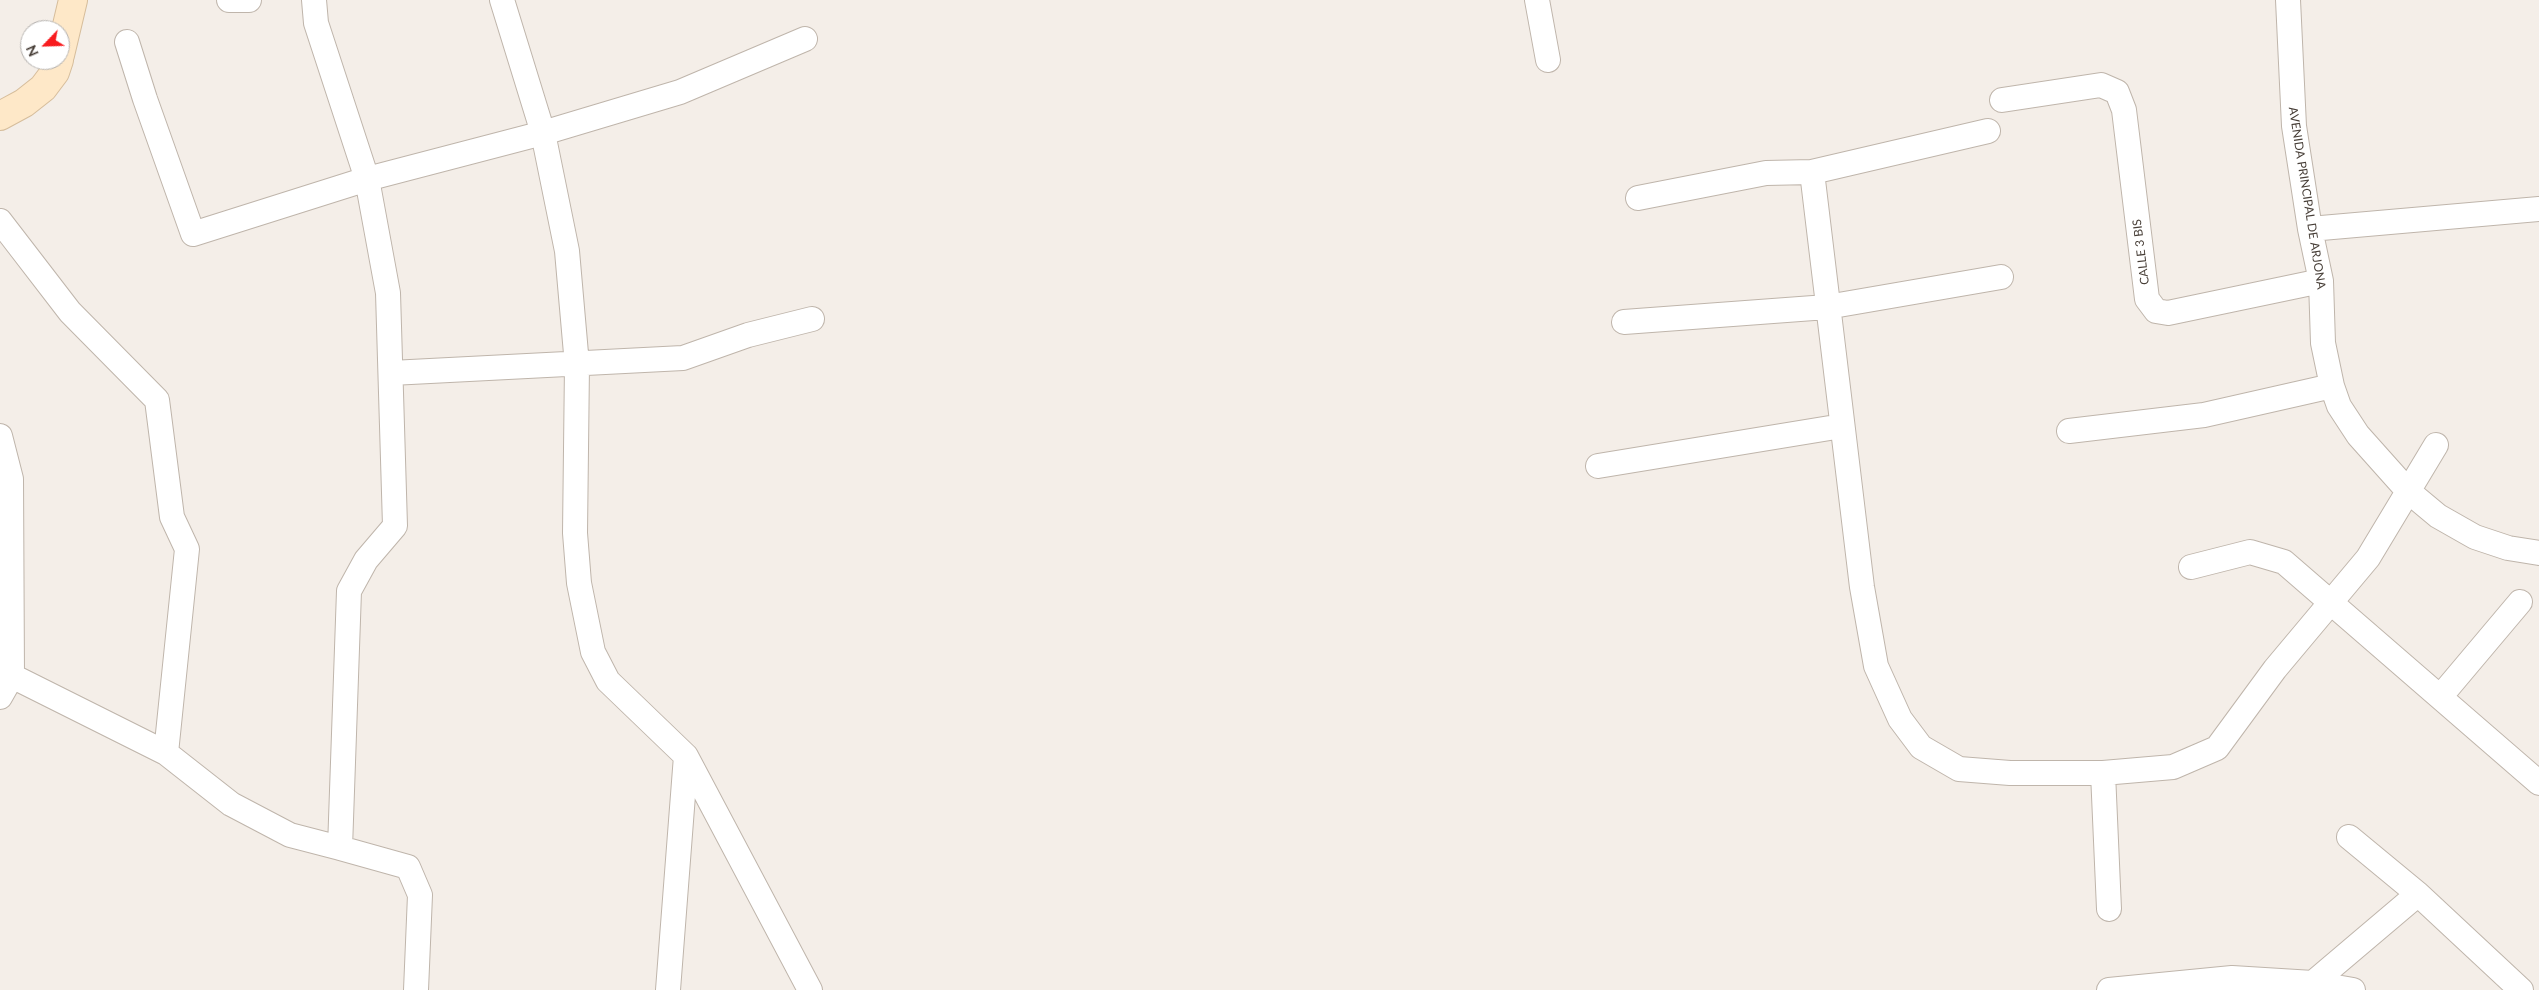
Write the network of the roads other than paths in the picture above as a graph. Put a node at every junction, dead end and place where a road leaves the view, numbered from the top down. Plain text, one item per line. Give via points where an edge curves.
1 (73, 0) edge
2 (229, 0) edge
3 (249, 0) edge
4 (314, 0) edge
5 (502, 0) edge
6 (1537, 0) edge
7 (2288, 0) edge
8 (68, 20) edge
9 (805, 38) dead end
10 (127, 42) dead end
11 (1548, 60) dead end
12 (56, 70) edge
13 (2002, 100) dead end
14 (0, 116) edge
15 (1988, 131) dead end
16 (543, 133) junction
17 (1812, 172) junction
18 (366, 179) junction
19 (1638, 198) dead end
20 (2539, 209) edge
21 (0, 221) edge
22 (2310, 229) junction
23 (2001, 277) dead end
24 (2322, 281) junction
25 (1827, 307) junction
26 (812, 319) dead end
27 (1624, 322) dead end
28 (577, 365) junction
29 (391, 373) junction
30 (2332, 386) junction
31 (1842, 426) junction
32 (2069, 431) dead end
33 (0, 436) edge
34 (2436, 445) dead end
35 (1598, 466) dead end
36 (2408, 491) junction
37 (2539, 553) edge
38 (2191, 567) dead end
39 (2331, 602) junction
40 (2520, 602) dead end
41 (6, 674) edge
42 (2440, 696) junction
43 (0, 697) edge
44 (166, 753) junction
45 (686, 756) junction
46 (2103, 773) junction
47 (2539, 783) edge
48 (2349, 837) dead end
49 (340, 848) junction
50 (2418, 894) junction
51 (2109, 910) dead end
52 (2313, 983) junction
53 (2231, 984) edge
54 (416, 990) edge
55 (668, 990) edge
56 (810, 990) edge
57 (2109, 990) edge
58 (2353, 990) edge
59 (2521, 990) edge

1 - 8 main road
2 - 3 street
4 - 18 street via 316,23
5 - 16 street
6 - 11 street
7 - 22 street, AVENIDA PRINCIPAL DE ARJONA via 2294,126
9 - 16 street via 680,92
10 - 18 street via 193,234
12 - 14 main road via 44,88
13 - 24 street, CALLE 3 BIS via 2101,85 2117,92 2124,110 2147,299 2156,311 2168,314
15 - 17 street
16 - 18 street
16 - 28 street via 568,251
17 - 19 street via 1766,173
17 - 25 street via 1826,271
18 - 29 street via 388,293
20 - 22 street
21 - 44 street via 70,312 156,400 172,517 187,549
22 - 24 street, AVENIDA PRINCIPAL DE ARJONA
23 - 25 street
24 - 30 street, AVENIDA PRINCIPAL DE ARJONA via 2324,344
25 - 27 street
25 - 31 street
26 - 28 street via 748,335 683,358
28 - 29 street
28 - 45 street via 575,532 579,583 593,652 608,681
29 - 49 street via 395,526 366,560 349,591
30 - 32 street via 2204,415
30 - 36 street, AVENIDA PRINCIPAL DE ARJONA via 2352,428
31 - 35 street
31 - 46 street via 1862,587 1876,666 1900,719 1921,747 1959,769 2010,773
33 - 41 street via 10,479
34 - 36 street
36 - 37 street, AVENIDA PRINCIPAL DE ARJONA via 2438,516 2475,537 2508,548
36 - 39 street via 2368,558
38 - 39 street via 2250,552 2284,562
39 - 42 street
39 - 46 street via 2275,669 2216,748 2173,767
40 - 42 street
41 - 43 street
41 - 44 street
42 - 47 street
44 - 49 street via 231,804 290,835
45 - 55 street
45 - 56 street
46 - 51 street
48 - 50 street
49 - 54 street via 408,866 420,895
50 - 52 street
50 - 59 street
52 - 53 street
52 - 58 street
53 - 57 street

